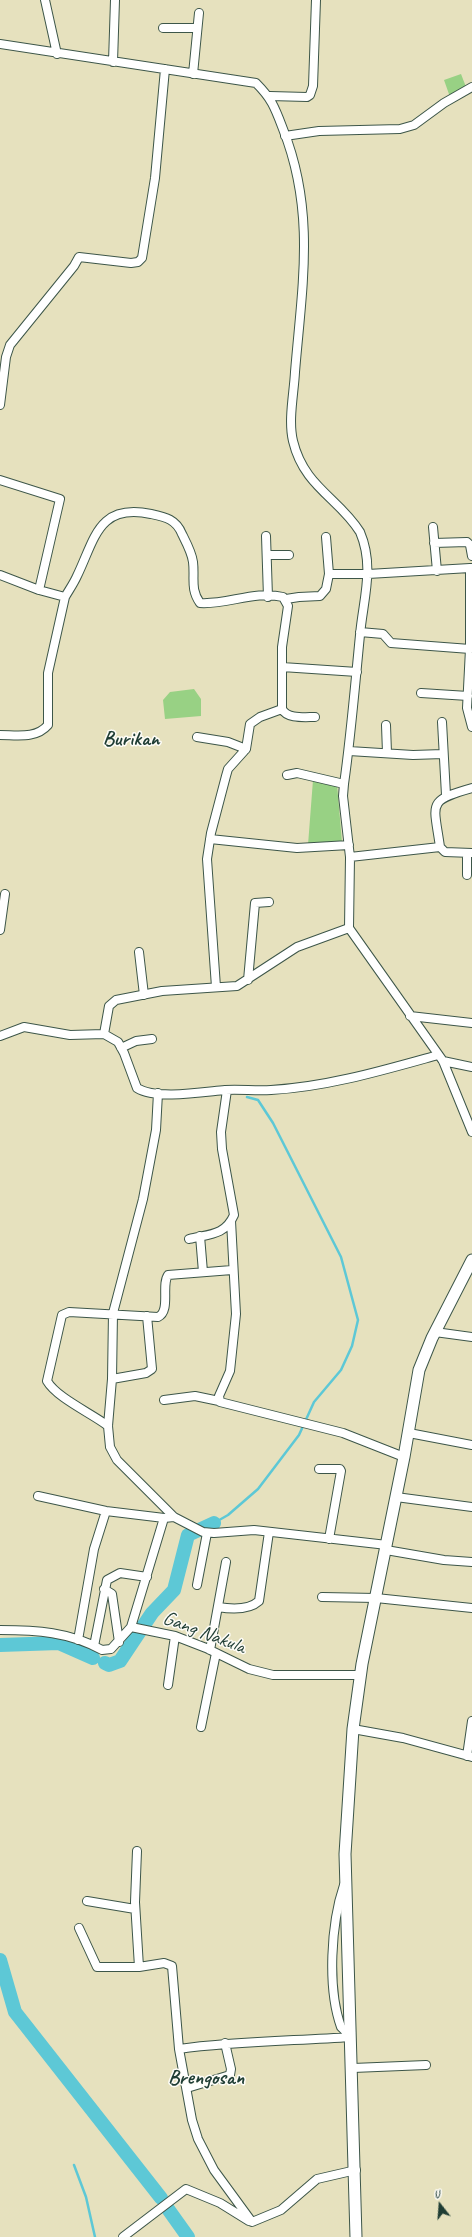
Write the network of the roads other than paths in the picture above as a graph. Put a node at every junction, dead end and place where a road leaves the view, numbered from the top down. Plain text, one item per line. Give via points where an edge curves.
1 (45, 0) edge
2 (114, 0) edge
3 (316, 0) edge
4 (199, 13) dead end
5 (163, 28) dead end
6 (197, 28) junction
7 (0, 44) edge
8 (57, 54) junction
9 (113, 62) junction
10 (164, 69) junction
11 (193, 74) junction
12 (472, 87) edge
13 (270, 96) junction
14 (285, 136) junction
15 (0, 405) edge
16 (0, 480) edge
17 (433, 527) dead end
18 (266, 536) dead end
19 (326, 537) dead end
20 (434, 543) junction
21 (267, 555) junction
22 (289, 555) dead end
23 (472, 556) edge
24 (471, 568) edge
25 (437, 571) junction
26 (329, 574) junction
27 (368, 574) junction
28 (0, 575) edge
29 (39, 590) junction
30 (65, 597) junction
31 (268, 597) junction
32 (286, 599) junction
33 (471, 620) edge
34 (360, 632) junction
35 (470, 649) junction
36 (282, 667) junction
37 (357, 672) junction
38 (469, 691) edge
39 (421, 693) dead end
40 (282, 709) junction
41 (315, 717) dead end
42 (442, 722) dead end
43 (472, 723) edge
44 (386, 726) dead end
45 (0, 735) edge
46 (197, 737) dead end
47 (246, 749) junction
48 (349, 751) junction
49 (387, 753) junction
50 (443, 754) junction
51 (287, 775) dead end
52 (344, 784) junction
53 (472, 788) edge
54 (446, 795) junction
55 (210, 840) junction
56 (349, 845) junction
57 (440, 847) junction
58 (470, 853) edge
59 (350, 857) junction
60 (466, 875) dead end
61 (5, 894) dead end
62 (269, 902) dead end
63 (349, 928) junction
64 (0, 930) edge
65 (139, 952) dead end
66 (248, 980) junction
67 (216, 987) junction
68 (144, 995) junction
69 (410, 1016) junction
70 (472, 1023) edge
71 (104, 1034) junction
72 (0, 1036) edge
73 (152, 1039) dead end
74 (121, 1048) junction
75 (441, 1058) junction
76 (472, 1066) edge
77 (227, 1090) junction
78 (158, 1094) junction
79 (472, 1132) edge
80 (231, 1222) junction
81 (200, 1236) junction
82 (189, 1238) dead end
83 (472, 1260) edge
84 (232, 1270) junction
85 (203, 1272) junction
86 (113, 1313) junction
87 (147, 1316) junction
88 (435, 1332) junction
89 (472, 1337) edge
90 (112, 1379) junction
91 (164, 1400) dead end
92 (217, 1400) junction
93 (108, 1426) junction
94 (409, 1433) junction
95 (472, 1445) edge
96 (404, 1457) junction
97 (319, 1469) dead end
98 (38, 1496) dead end
99 (396, 1497) junction
100 (472, 1507) edge
101 (106, 1512) junction
102 (174, 1516) junction
103 (164, 1518) junction
104 (269, 1532) junction
105 (208, 1533) junction
106 (329, 1539) junction
107 (386, 1547) junction
108 (226, 1562) dead end
109 (472, 1562) edge
110 (147, 1577) junction
111 (197, 1585) dead end
112 (104, 1589) junction
113 (322, 1597) dead end
114 (376, 1598) junction
115 (218, 1607) junction
116 (472, 1608) edge
117 (137, 1628) junction
118 (0, 1630) edge
119 (175, 1636) junction
120 (78, 1640) junction
121 (119, 1642) junction
122 (94, 1646) junction
123 (213, 1652) junction
124 (360, 1675) junction
125 (168, 1685) dead end
126 (472, 1721) edge
127 (201, 1727) dead end
128 (353, 1729) junction
129 (470, 1756) edge
130 (137, 1851) dead end
131 (346, 1880) junction
132 (87, 1901) dead end
133 (135, 1910) junction
134 (80, 1928) dead end
135 (139, 1967) junction
136 (351, 2035) junction
137 (225, 2043) junction
138 (179, 2049) junction
139 (426, 2065) dead end
140 (353, 2068) junction
141 (186, 2088) junction
142 (356, 2170) junction
143 (252, 2222) junction
144 (123, 2237) edge
145 (356, 2237) edge

1 - 8 street
2 - 9 street
3 - 13 street via 310,95
4 - 6 street
5 - 6 street
6 - 11 street
7 - 8 street
8 - 9 street
9 - 10 street
10 - 11 street
10 - 15 street via 155,178 142,258 138,262 130,263 79,257 10,346
11 - 13 street via 256,83
12 - 14 street via 414,125 400,129 319,131
13 - 14 street
14 - 27 street via 292,152 303,211 304,282 291,433 305,471 360,532 364,541
16 - 29 street via 60,499
17 - 20 street
18 - 21 street
19 - 26 street
20 - 23 street via 467,542
20 - 25 street
21 - 22 street
21 - 31 street
24 - 25 street
24 - 33 street
25 - 27 street
26 - 27 street
26 - 32 street via 326,589 320,596
27 - 34 street via 369,582
28 - 29 street
29 - 30 street
30 - 31 street via 78,576 89,545 99,530 112,516 123,512 143,512 170,519 178,524 193,561 193,588 200,603 208,604 244,597
30 - 45 street via 48,673 48,725 42,732 33,735
31 - 32 street via 280,596
32 - 36 street via 288,606
33 - 35 street
34 - 35 street via 383,634 391,643
34 - 37 street
35 - 38 street
36 - 37 street
36 - 40 street
37 - 48 street
38 - 39 street
38 - 43 street via 467,708
40 - 41 street via 290,716
40 - 47 street via 260,717 250,724
42 - 50 street
44 - 49 street
46 - 47 street via 228,742
47 - 55 street via 228,769
48 - 49 street
48 - 52 street
49 - 50 street
50 - 54 street
51 - 52 street via 297,773
52 - 56 street
53 - 54 street
54 - 57 street via 437,803 435,810
55 - 56 street via 297,848
55 - 67 street via 207,859
56 - 59 street
57 - 58 street via 445,852
57 - 59 street
58 - 60 street
59 - 63 street
61 - 64 street
62 - 66 street via 255,903
63 - 66 street via 297,947
63 - 69 street
65 - 68 street
66 - 67 street via 237,986
67 - 68 street
68 - 71 street via 116,1000 109,1006
69 - 70 street
69 - 75 street
71 - 72 street via 70,1035 24,1027
71 - 74 street via 114,1039
73 - 74 street via 136,1041
74 - 78 street via 138,1088
75 - 76 street
75 - 77 street via 302,1086 270,1090
75 - 79 street
77 - 78 street
77 - 80 street via 221,1132 234,1210
78 - 86 street via 156,1130 143,1199
80 - 81 street via 215,1234
80 - 84 street via 234,1261
81 - 82 street
81 - 85 street
83 - 88 main road
84 - 85 street
84 - 92 street via 236,1314 232,1358 230,1371
85 - 87 street via 168,1275 162,1315
86 - 87 street
86 - 90 street
86 - 93 street via 69,1312 62,1315 46,1378 56,1392
87 - 90 street via 152,1369 146,1373
88 - 89 street
88 - 94 main road via 420,1370
90 - 93 street
91 - 92 street via 181,1396
92 - 96 street via 224,1404 343,1433
93 - 102 street via 110,1447 117,1460
94 - 95 street
94 - 96 main road
96 - 99 main road
97 - 106 street via 342,1471
98 - 101 street
99 - 100 street
99 - 107 main road
101 - 103 street
101 - 120 street via 94,1549
102 - 103 street
102 - 105 street
103 - 110 street
104 - 105 street via 254,1530
104 - 106 street
104 - 115 street via 259,1601 254,1605 232,1609
105 - 111 street
106 - 107 street
107 - 109 street via 444,1560
107 - 114 main road
108 - 115 street
110 - 112 street via 120,1573 107,1580
110 - 117 street
112 - 121 street via 112,1594
112 - 122 street
113 - 114 street
114 - 116 street
114 - 124 main road
115 - 123 street
117 - 119 street, Gang Nakula
117 - 121 street, Gang Nakula
118 - 120 street, Gang Nakula via 53,1632
119 - 123 street, Gang Nakula
119 - 125 street
120 - 122 street, Gang Nakula
121 - 122 street, Gang Nakula via 106,1650
123 - 124 street, Gang Nakula via 249,1668 273,1675
123 - 127 street
124 - 128 main road
126 - 129 street
128 - 129 street via 403,1738
128 - 131 main road
130 - 133 street
131 - 136 main road
131 - 136 street via 340,1896 333,1952 334,1989 341,2027 344,2032
132 - 133 street
133 - 135 street
134 - 135 street via 97,1967
135 - 138 street via 164,1962 172,1966
136 - 137 street via 292,2041
136 - 140 main road
137 - 138 street
137 - 141 street via 230,2076
138 - 141 street
139 - 140 street
140 - 142 main road
141 - 143 street via 198,2139 214,2170
142 - 143 street via 317,2179 281,2210
142 - 145 main road
143 - 144 street via 220,2203 186,2189

